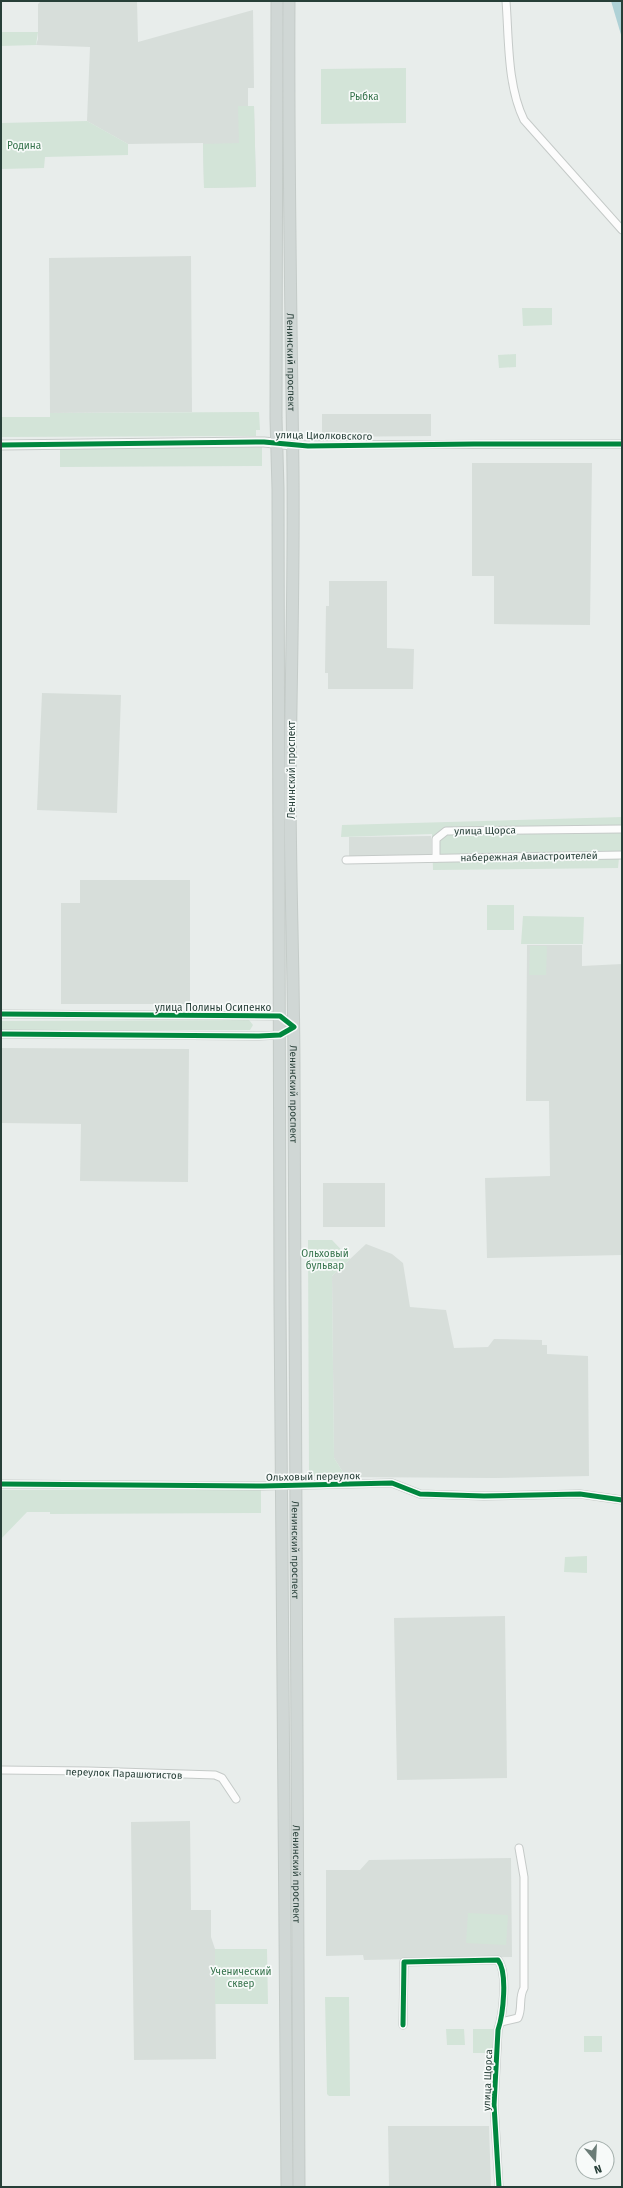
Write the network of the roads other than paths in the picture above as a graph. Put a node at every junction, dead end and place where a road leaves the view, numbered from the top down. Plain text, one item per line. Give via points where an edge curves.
1 (277, 1) edge
2 (289, 1) edge
3 (506, 1) edge
4 (622, 230) edge
5 (277, 443) junction
6 (622, 444) edge
7 (1, 445) edge
8 (292, 445) junction
9 (622, 828) edge
10 (622, 855) edge
11 (436, 858) junction
12 (346, 860) dead end
13 (1, 1014) edge
14 (280, 1016) junction
15 (294, 1027) junction
16 (1, 1034) edge
17 (280, 1035) junction
18 (1, 1484) edge
19 (295, 1485) junction
20 (282, 1486) junction
21 (622, 1500) edge
22 (1, 1770) edge
23 (236, 1798) dead end
24 (519, 1848) dead end
25 (501, 2022) junction
26 (403, 2025) dead end
27 (286, 2187) edge
28 (299, 2187) edge
29 (499, 2187) edge

1 - 5 main road, Ленинский проспект
2 - 8 main road, Ленинский проспект
3 - 4 street via 514,89 518,108 524,120
5 - 7 street, улица Циолковского
5 - 8 street, улица Циолковского
5 - 14 main road, Ленинский проспект
6 - 8 street, улица Циолковского
8 - 15 main road, Ленинский проспект via 290,780
9 - 11 street, улица Щорса via 446,830 436,839
10 - 11 street, набережная Авиастроителей
11 - 12 street
13 - 14 street, улица Полины Осипенко
14 - 15 street, улица Полины Осипенко
14 - 17 main road, Ленинский проспект
15 - 17 street
15 - 19 main road, Ленинский проспект
16 - 17 street
17 - 20 main road, Ленинский проспект
18 - 20 street, Ольховый переулок
19 - 20 street, Ольховый переулок
19 - 21 street, Ольховый переулок via 392,1483 420,1494 580,1494
19 - 28 main road, Ленинский проспект
20 - 27 main road, Ленинский проспект
22 - 23 street, переулок Парашютистов via 215,1775 222,1778
24 - 25 street via 524,1877 524,1988 520,1995 518,2018
25 - 26 street, улица Щорса via 503,1967 498,1960 404,1962
25 - 29 street, улица Щорса via 498,2030 494,2105

